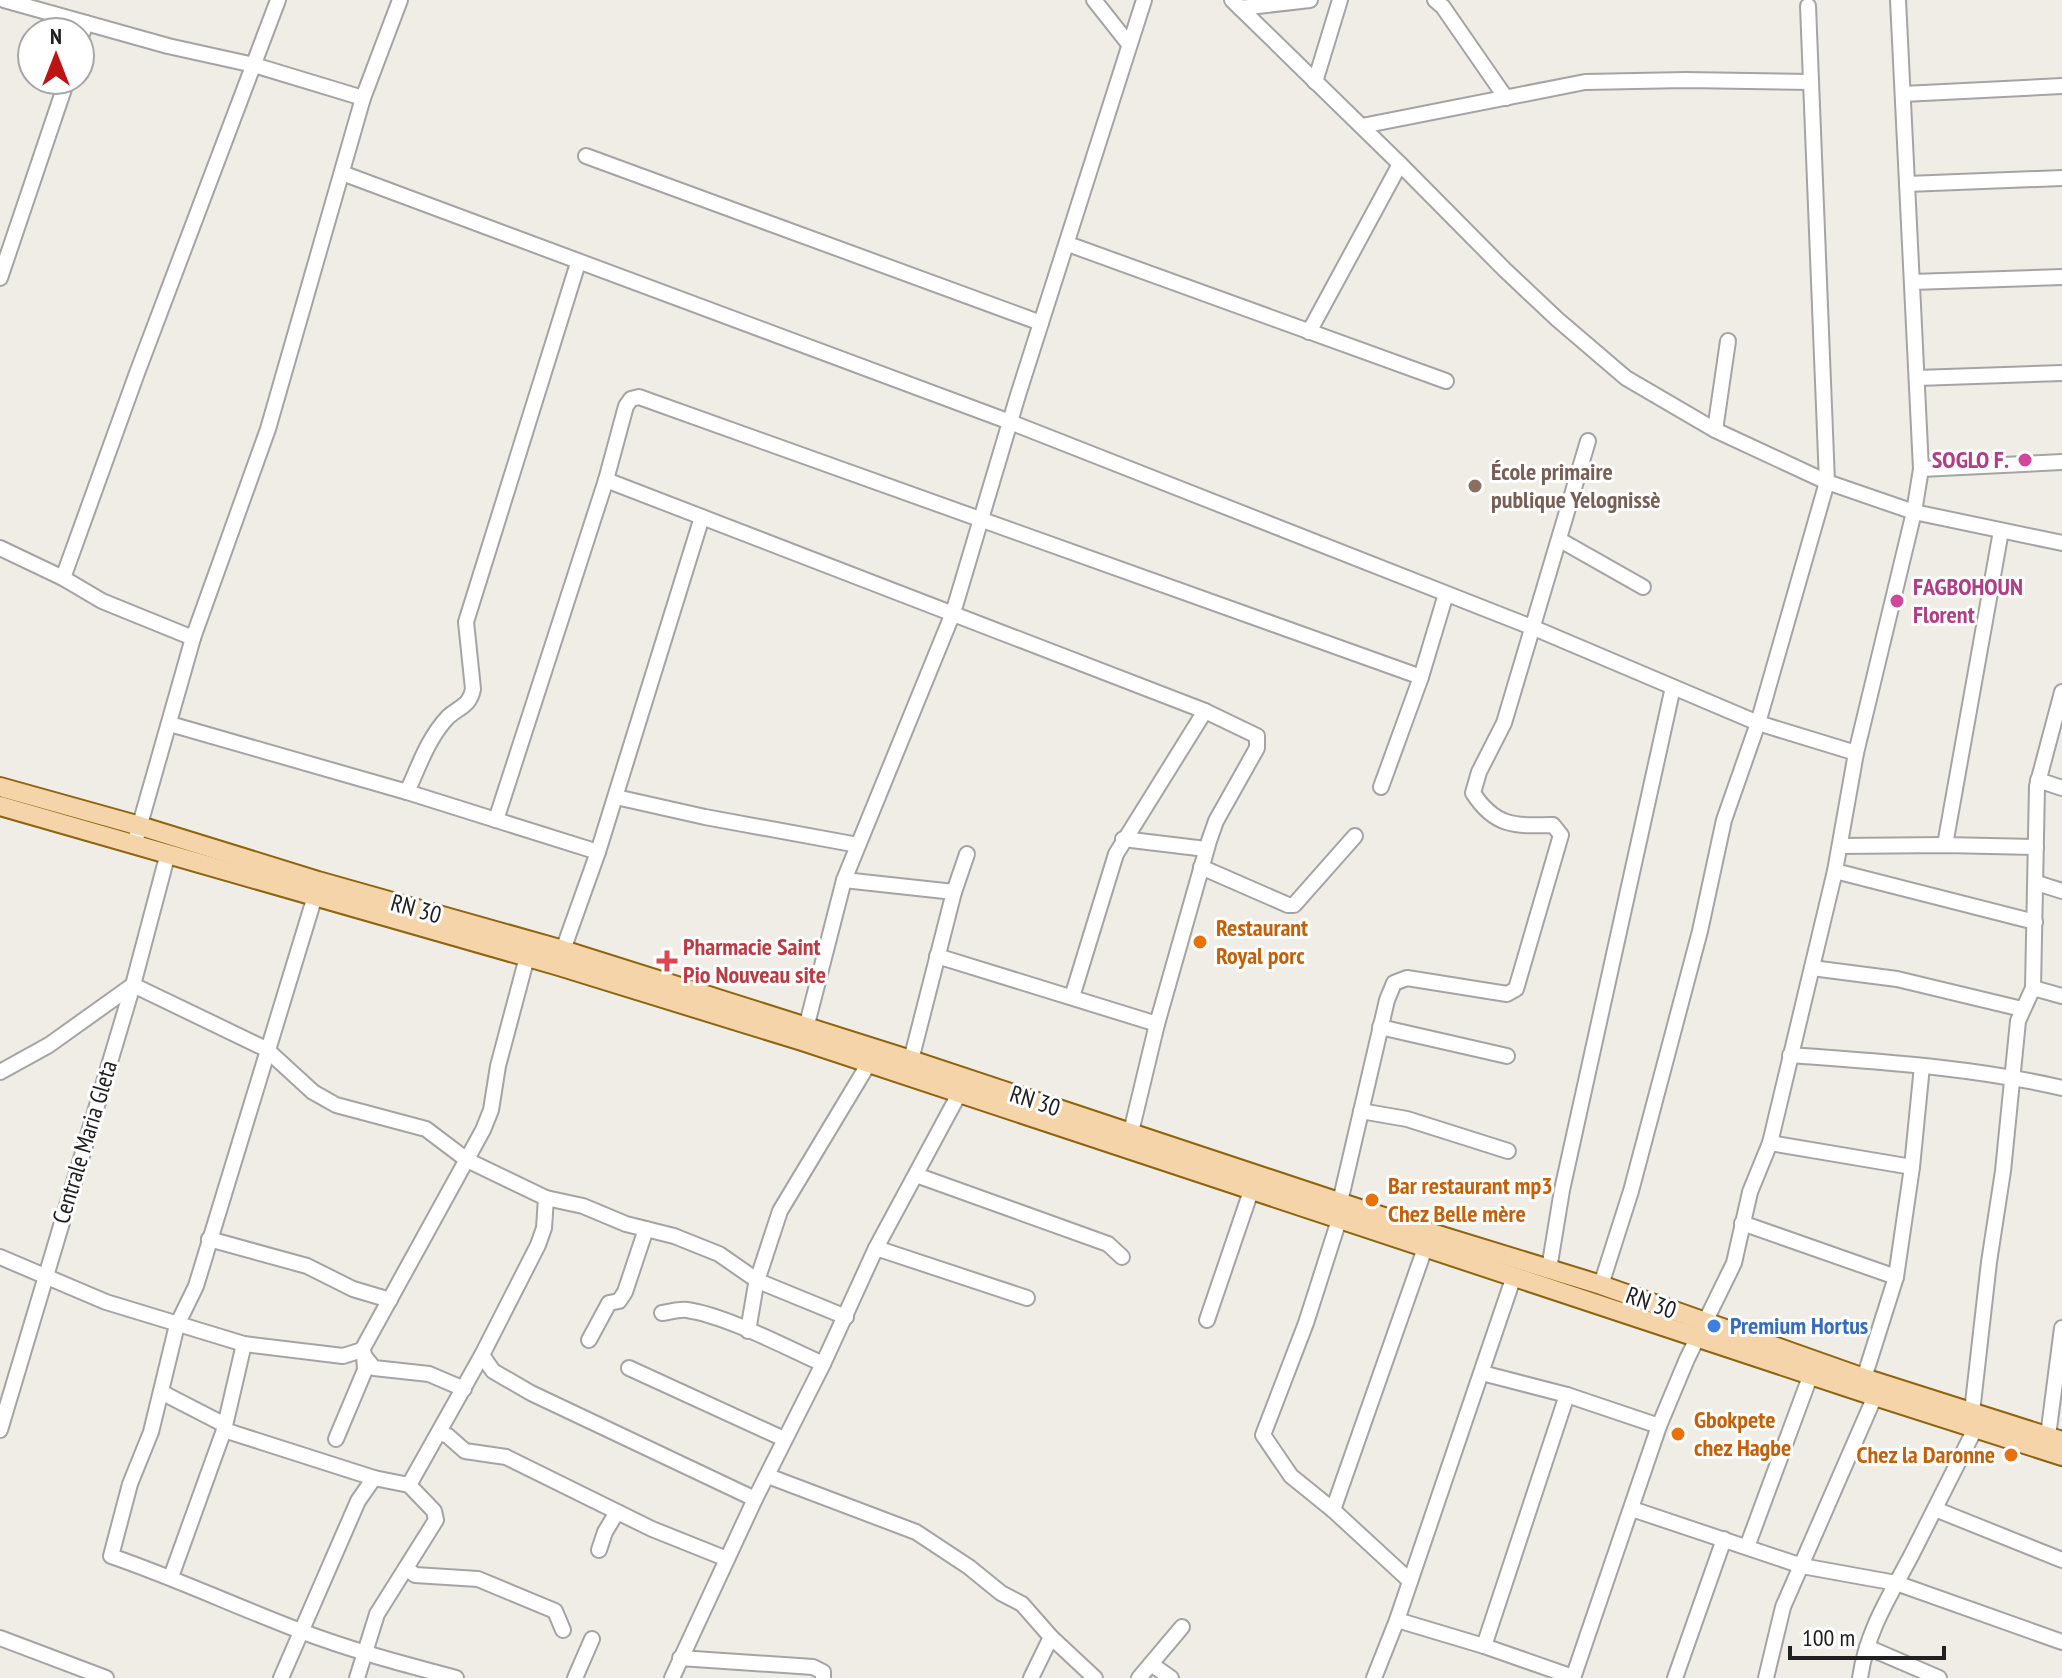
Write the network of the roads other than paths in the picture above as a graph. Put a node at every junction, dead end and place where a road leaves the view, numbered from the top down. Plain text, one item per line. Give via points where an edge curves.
1 (4, 0) edge
2 (278, 0) edge
3 (400, 0) edge
4 (1094, 0) edge
5 (1144, 0) edge
6 (1310, 0) edge
7 (1340, 0) edge
8 (1435, 0) edge
9 (1898, 0) edge
10 (1236, 4) edge
11 (1808, 6) dead end
12 (61, 16) edge
13 (96, 26) edge
14 (1128, 43) junction
15 (254, 65) junction
16 (1315, 82) junction
17 (1811, 82) junction
18 (2062, 86) edge
19 (1903, 94) junction
20 (62, 96) edge
21 (363, 98) junction
22 (1506, 98) junction
23 (1362, 126) junction
24 (586, 156) dead end
25 (1400, 164) junction
26 (342, 173) junction
27 (2062, 178) edge
28 (1907, 184) junction
29 (1068, 244) junction
30 (578, 263) junction
31 (2062, 277) edge
32 (0, 278) edge
33 (1912, 282) junction
34 (1041, 323) junction
35 (1309, 332) junction
36 (1728, 341) dead end
37 (2062, 373) edge
38 (1917, 378) junction
39 (1446, 381) dead end
40 (1010, 422) junction
41 (1715, 430) junction
42 (1588, 441) dead end
43 (2062, 462) edge
44 (1921, 469) junction
45 (606, 480) junction
46 (1827, 482) junction
47 (1914, 512) junction
48 (702, 517) junction
49 (981, 520) junction
50 (2001, 531) junction
51 (1560, 540) junction
52 (2062, 543) edge
53 (0, 548) edge
54 (63, 578) junction
55 (1643, 587) dead end
56 (1446, 594) junction
57 (953, 613) junction
58 (1534, 628) junction
59 (193, 638) junction
60 (1421, 677) junction
61 (1673, 687) junction
62 (2062, 692) edge
63 (1205, 711) junction
64 (1758, 723) junction
65 (170, 724) junction
66 (1856, 753) junction
67 (2038, 780) junction
68 (0, 787) edge
69 (1381, 787) dead end
70 (2062, 788) edge
71 (407, 792) junction
72 (616, 797) junction
73 (0, 806) edge
74 (496, 820) junction
75 (138, 834) junction
76 (1355, 836) dead end
77 (1123, 839) junction
78 (858, 845) junction
79 (1945, 845) junction
80 (1840, 846) junction
81 (2036, 847) junction
82 (1206, 849) junction
83 (598, 852) junction
84 (168, 853) junction
85 (967, 854) dead end
86 (1201, 867) junction
87 (1835, 871) junction
88 (844, 880) junction
89 (2037, 883) junction
90 (2062, 891) edge
91 (954, 892) junction
92 (315, 896) junction
93 (2035, 922) junction
94 (563, 950) junction
95 (937, 956) junction
96 (527, 957) junction
97 (1812, 968) junction
98 (133, 985) junction
99 (2033, 988) junction
100 (2062, 996) edge
101 (1072, 997) junction
102 (2022, 1009) junction
103 (1157, 1024) junction
104 (1380, 1027) junction
105 (806, 1028) junction
106 (266, 1049) junction
107 (1790, 1055) junction
108 (1507, 1056) dead end
109 (911, 1060) junction
110 (869, 1063) junction
111 (1922, 1066) junction
112 (0, 1072) edge
113 (2012, 1076) junction
114 (2062, 1088) edge
115 (959, 1094) junction
116 (1361, 1111) junction
117 (1131, 1132) junction
118 (1770, 1143) junction
119 (1508, 1151) dead end
120 (467, 1160) junction
121 (1912, 1167) junction
122 (916, 1175) junction
123 (1251, 1191) junction
124 (546, 1198) junction
125 (1340, 1211) junction
126 (1742, 1223) junction
127 (646, 1229) junction
128 (209, 1239) junction
129 (876, 1248) junction
130 (1425, 1248) junction
131 (0, 1257) edge
132 (1122, 1257) dead end
133 (1549, 1269) junction
134 (44, 1275) junction
135 (1514, 1276) junction
136 (1896, 1277) junction
137 (758, 1281) junction
138 (1601, 1285) junction
139 (1027, 1298) dead end
140 (390, 1300) junction
141 (662, 1313) dead end
142 (846, 1317) junction
143 (1207, 1320) dead end
144 (177, 1325) junction
145 (2062, 1328) edge
146 (1701, 1330) junction
147 (748, 1331) junction
148 (589, 1340) dead end
149 (244, 1344) junction
150 (364, 1354) junction
151 (482, 1355) junction
152 (823, 1364) junction
153 (629, 1368) dead end
154 (1482, 1373) junction
155 (1811, 1374) junction
156 (1864, 1378) junction
157 (464, 1389) junction
158 (161, 1392) junction
159 (1567, 1395) junction
160 (1875, 1396) junction
161 (3, 1412) edge
162 (1974, 1420) junction
163 (1659, 1426) junction
164 (225, 1428) junction
165 (0, 1430) edge
166 (440, 1433) junction
167 (336, 1439) dead end
168 (784, 1439) junction
169 (2055, 1439) edge
170 (2062, 1456) edge
171 (768, 1476) junction
172 (374, 1478) junction
173 (409, 1485) junction
174 (755, 1499) junction
175 (1632, 1509) junction
176 (1935, 1509) junction
177 (1333, 1510) junction
178 (617, 1512) junction
179 (1724, 1539) junction
180 (1747, 1547) junction
181 (599, 1550) dead end
182 (727, 1559) junction
183 (2062, 1560) edge
184 (1802, 1566) junction
185 (406, 1568) junction
186 (171, 1577) junction
187 (1410, 1581) junction
188 (1896, 1583) junction
189 (1397, 1620) junction
190 (1182, 1627) dead end
191 (563, 1630) dead end
192 (301, 1631) junction
193 (1051, 1637) junction
194 (0, 1638) edge
195 (592, 1639) dead end
196 (2062, 1642) edge
197 (1484, 1646) junction
198 (1867, 1647) junction
199 (365, 1654) junction
200 (680, 1658) junction
201 (1151, 1664) junction
202 (106, 1678) edge
203 (281, 1678) edge
204 (357, 1678) edge
205 (456, 1678) edge
206 (575, 1678) edge
207 (672, 1678) edge
208 (823, 1678) edge
209 (1031, 1678) edge
210 (1095, 1678) edge
211 (1139, 1678) edge
212 (1171, 1678) edge
213 (1374, 1678) edge
214 (1573, 1678) edge
215 (1675, 1678) edge
216 (1766, 1678) edge
217 (1860, 1678) edge
218 (1939, 1678) edge

1 - 12 street
2 - 15 street
3 - 21 street
4 - 14 street
5 - 14 street
6 - 10 street
7 - 16 street
8 - 22 street
9 - 19 street
10 - 16 street
11 - 17 street
13 - 15 street
14 - 29 street
15 - 21 street
15 - 54 street
16 - 23 street
17 - 22 street via 1585,82
17 - 46 street
18 - 19 street
19 - 28 street
20 - 32 street
21 - 26 street
22 - 23 street
23 - 25 street
24 - 34 street
25 - 35 street
25 - 41 street via 1588,347 1626,378
26 - 30 street
26 - 59 street via 268,429
27 - 28 street
28 - 33 street
29 - 34 street
29 - 35 street
30 - 40 street
30 - 71 street via 466,622 471,698 433,734
31 - 33 street
33 - 38 street
34 - 40 street
35 - 39 street
36 - 41 street
37 - 38 street
38 - 44 street
40 - 49 street
40 - 56 street
41 - 46 street
42 - 51 street
43 - 44 street
44 - 47 street
45 - 48 street
45 - 49 street via 626,406 639,397
45 - 74 street
46 - 47 street
46 - 64 street
47 - 50 street
47 - 66 street
48 - 57 street
48 - 72 street
49 - 57 street
49 - 60 street
50 - 52 street
50 - 79 street
51 - 55 street
51 - 58 street
53 - 54 street
54 - 59 street via 102,601
56 - 58 street
56 - 60 street
57 - 63 street
57 - 78 street
58 - 61 street
58 - 104 street via 1504,723 1473,793 1500,821 1553,825 1561,835 1516,989 1507,994 1407,978 1394,983
59 - 65 street
60 - 69 street
61 - 64 street
61 - 133 street
62 - 67 street
63 - 77 street
63 - 82 street via 1258,739
64 - 66 street
64 - 138 street via 1724,820 1698,940
65 - 71 street
65 - 75 street
66 - 80 street
67 - 70 street
67 - 81 street
68 - 75 main road, RN 30 / RN 30
71 - 74 street
72 - 78 street
72 - 83 street
73 - 75 main road, RN 30
74 - 83 street
75 - 84 main road, RN 30
75 - 94 main road, RN 30 / RN 30
76 - 86 street via 1294,905
77 - 82 street
77 - 101 street
78 - 88 street
79 - 80 street
79 - 81 street
80 - 87 street
81 - 89 street
82 - 86 street
83 - 94 street
84 - 92 main road, RN 30
84 - 98 street, Centrale Maria Gleta
85 - 91 street
86 - 103 street
87 - 93 street
87 - 97 street
88 - 91 street
88 - 105 street
89 - 90 street
89 - 93 street
91 - 95 street
92 - 96 main road, RN 30
92 - 106 street
93 - 99 street
94 - 105 main road, RN 30 / RN 30
95 - 101 street
95 - 109 street
96 - 110 main road, RN 30
96 - 120 street via 491,1110
97 - 102 street via 1897,979
97 - 107 street
98 - 106 street
98 - 112 street via 49,1045
98 - 134 street, Centrale Maria Gleta
99 - 100 street
99 - 102 street
101 - 103 street
102 - 113 street
103 - 117 street
104 - 108 street
104 - 116 street
105 - 109 main road, RN 30 / RN 30
106 - 120 street via 313,1092 359,1113 426,1129
106 - 128 street
107 - 111 street
107 - 118 street
109 - 117 main road, RN 30 / RN 30
110 - 115 main road, RN 30
110 - 137 street via 780,1211
111 - 113 street
111 - 121 street
113 - 114 street
113 - 162 street
115 - 122 street
115 - 123 main road, RN 30
116 - 119 street via 1407,1119
116 - 125 street
117 - 125 main road, RN 30 / RN 30
118 - 121 street
118 - 126 street
120 - 124 street
120 - 140 street
121 - 136 street
122 - 129 street
122 - 132 street via 1108,1244
123 - 125 main road, RN 30
123 - 143 street
124 - 127 street
124 - 151 street via 538,1245
125 - 130 main road, RN 30
125 - 133 main road, RN 30 / RN 30
125 - 177 street via 1306,1323 1263,1435 1291,1476
126 - 136 street
126 - 146 street via 1734,1263
127 - 137 street via 719,1254
127 - 148 street via 625,1292 619,1301 609,1303
128 - 140 street via 307,1266
128 - 144 street via 196,1286
129 - 139 street
129 - 142 street
130 - 135 main road, RN 30
130 - 177 street
131 - 134 street
133 - 138 main road, RN 30 / RN 30
134 - 144 street
134 - 161 street, Centrale Maria Gleta
135 - 146 main road, RN 30
135 - 154 street
136 - 156 street
137 - 142 street
137 - 147 street
138 - 146 main road, RN 30 / RN 30
140 - 150 street
141 - 147 street via 685,1310
142 - 152 street
144 - 149 street
144 - 158 street
145 - 169 street
146 - 155 main road, RN 30
146 - 156 main road, RN 30 / RN 30
146 - 163 street
147 - 152 street
149 - 150 street
149 - 164 street
150 - 157 street via 374,1368 429,1374
150 - 167 street via 365,1370
151 - 157 street
151 - 174 street via 493,1371 531,1393
152 - 168 street
153 - 168 street
154 - 159 street
154 - 187 street
155 - 160 main road, RN 30
155 - 180 street
156 - 162 main road, RN 30 / RN 30
157 - 166 street
158 - 164 street
158 - 186 street via 111,1556
159 - 163 street
159 - 197 street
160 - 162 main road, RN 30
160 - 184 street
161 - 165 street, Centrale Maria Gleta
162 - 169 main road, RN 30 / RN 30
162 - 170 main road, RN 30
162 - 176 street
163 - 175 street
164 - 172 street
164 - 186 street
166 - 173 street
166 - 178 street via 465,1451 506,1457
168 - 171 street
171 - 174 street
171 - 193 street via 916,1532 1022,1604
172 - 173 street
172 - 192 street via 358,1501
173 - 185 street via 436,1520
174 - 182 street
175 - 179 street
175 - 214 street
176 - 183 street
176 - 188 street
177 - 187 street
178 - 181 street
178 - 182 street
179 - 180 street
179 - 215 street
180 - 184 street
182 - 200 street
184 - 188 street
184 - 216 street via 1783,1607
185 - 191 street via 415,1575 478,1579 555,1611
185 - 199 street via 377,1614
186 - 192 street
187 - 189 street
188 - 196 street
188 - 198 street
189 - 197 street
189 - 213 street
190 - 201 street
192 - 199 street
192 - 203 street
193 - 209 street
193 - 210 street
194 - 202 street
195 - 206 street
197 - 214 street
198 - 217 street
198 - 218 street
199 - 204 street
199 - 205 street
200 - 207 street
200 - 208 street via 813,1667 823,1672
201 - 211 street
201 - 212 street

